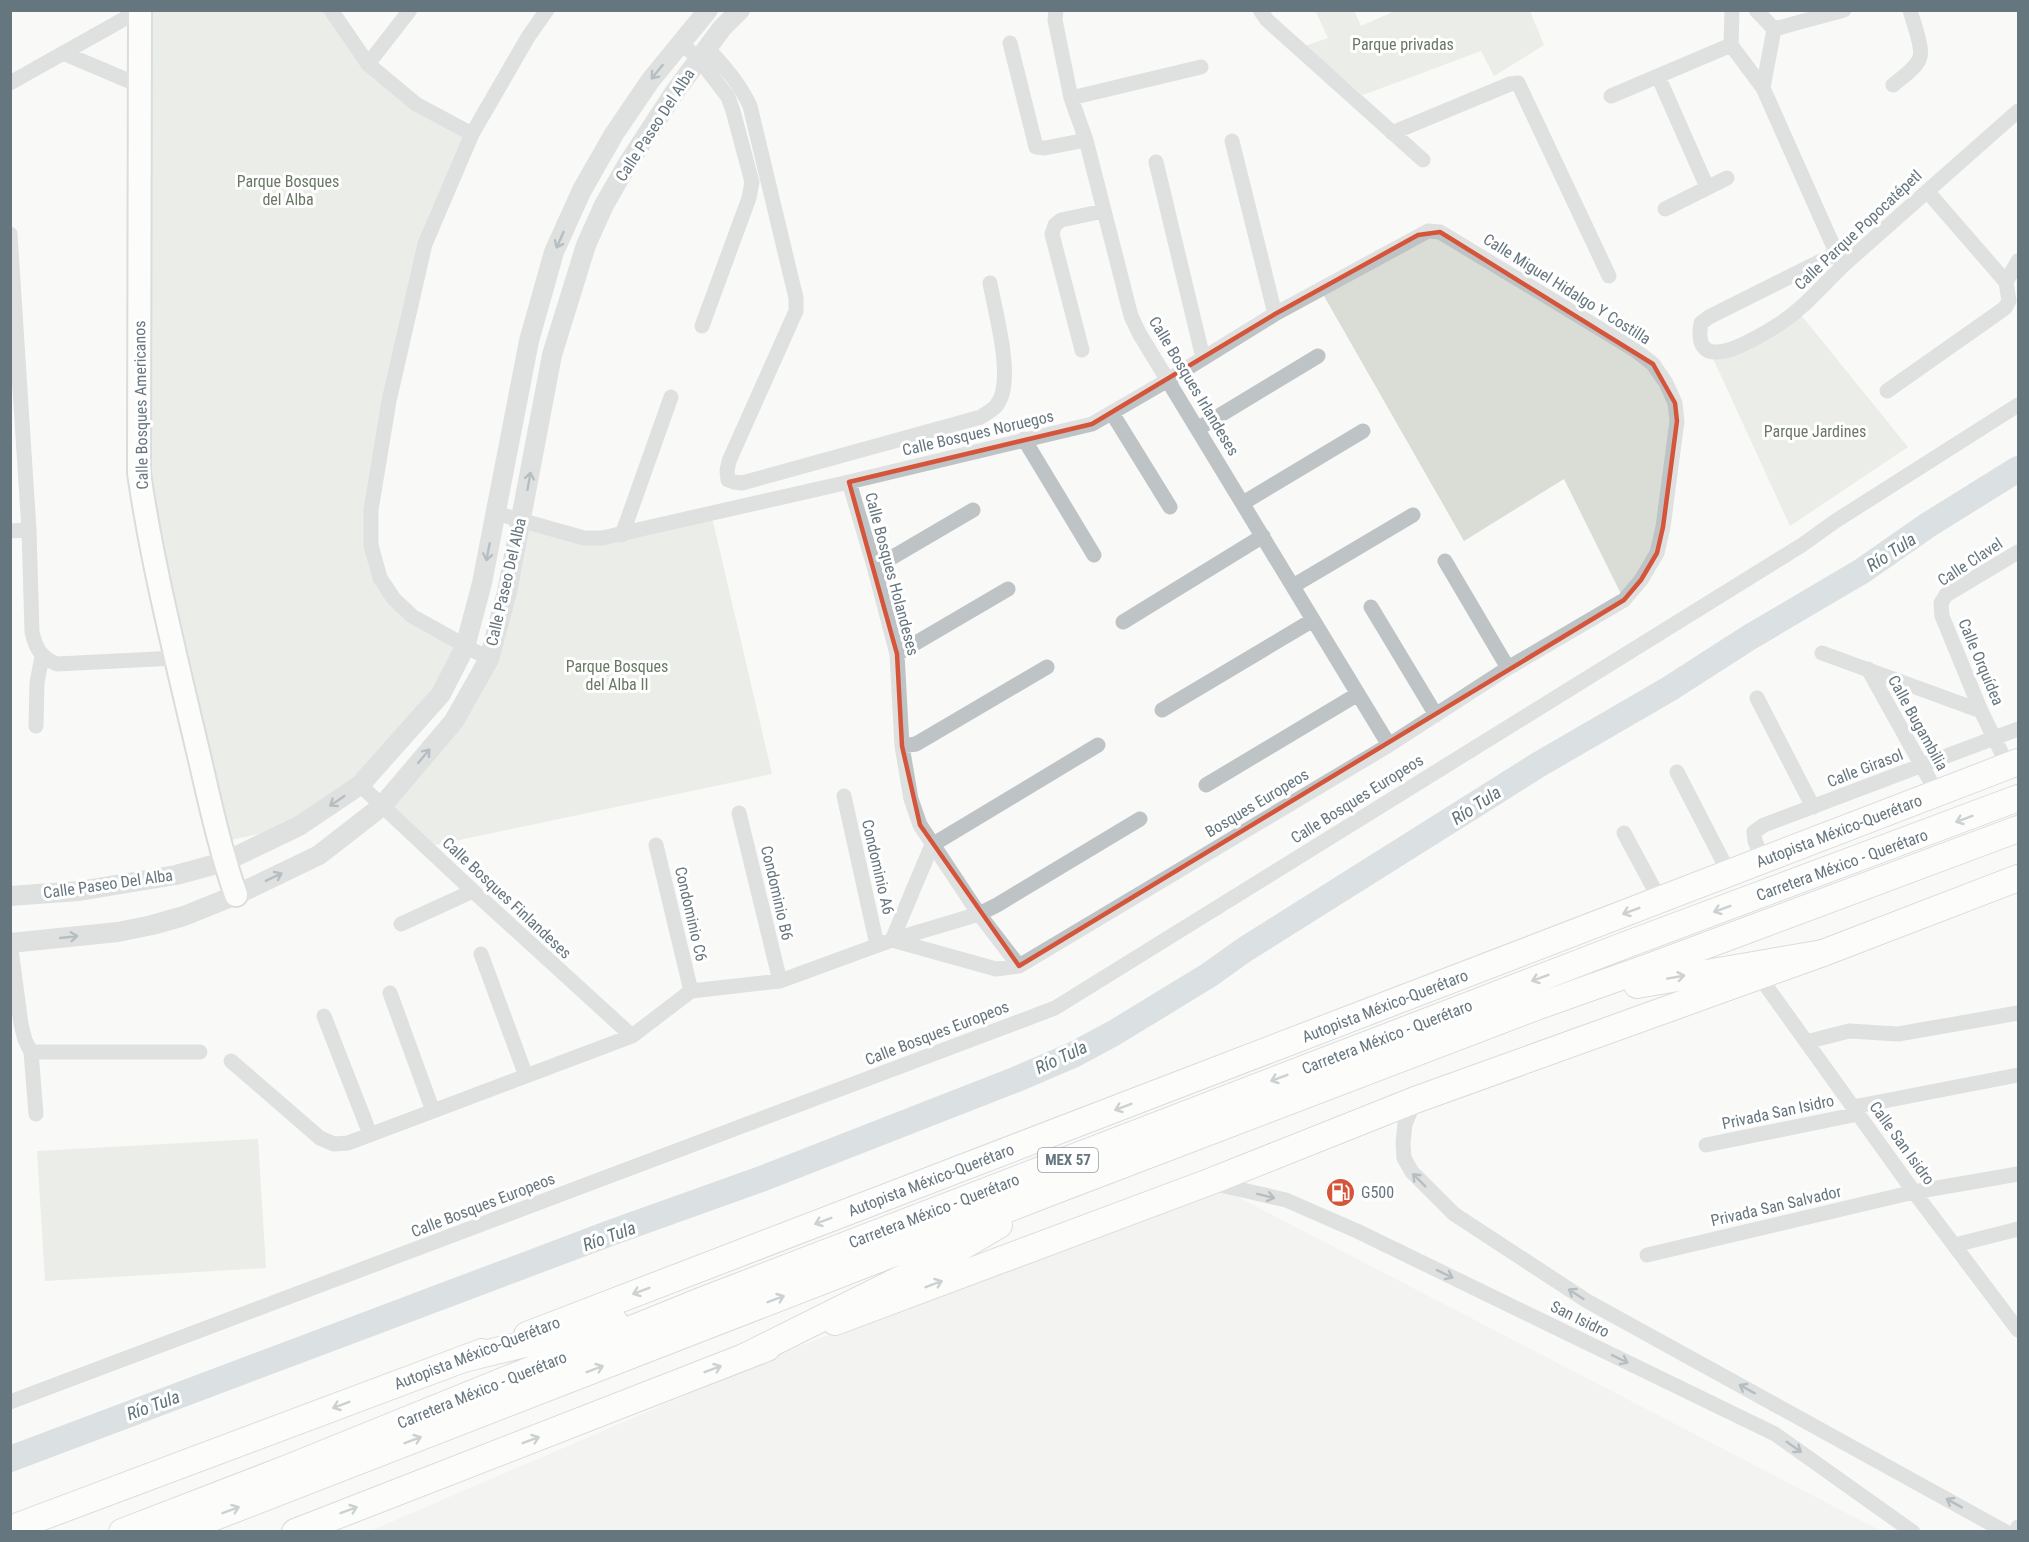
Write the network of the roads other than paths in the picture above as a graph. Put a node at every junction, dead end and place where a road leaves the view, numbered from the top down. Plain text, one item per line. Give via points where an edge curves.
1 (331, 10) edge
2 (410, 10) edge
3 (548, 10) edge
4 (708, 10) edge
5 (740, 10) edge
6 (1056, 10) edge
7 (1260, 10) edge
8 (1844, 10) edge
9 (1910, 10) edge
10 (140, 11) edge
11 (1758, 13) edge
12 (1732, 16) edge
13 (1774, 29) junction
14 (681, 43) junction
15 (1010, 43) dead end
16 (1731, 45) junction
17 (63, 53) junction
18 (703, 54) junction
19 (369, 64) junction
20 (1201, 67) dead end
21 (1658, 76) junction
22 (10, 83) edge
23 (1893, 85) dead end
24 (141, 86) junction
25 (1763, 88) junction
26 (1611, 96) dead end
27 (1071, 98) junction
28 (2019, 111) edge
29 (1392, 133) junction
30 (472, 134) junction
31 (1086, 140) junction
32 (1232, 141) dead end
33 (1423, 160) dead end
34 (1156, 162) dead end
35 (1727, 178) dead end
36 (1707, 188) junction
37 (1927, 191) junction
38 (1665, 209) dead end
39 (1104, 211) junction
40 (1428, 231) joint
41 (10, 234) edge
42 (1840, 260) junction
43 (2019, 261) edge
44 (1609, 276) dead end
45 (2006, 282) junction
46 (990, 283) dead end
47 (13, 311) edge
48 (1275, 314) junction
49 (702, 326) dead end
50 (1082, 350) dead end
51 (1318, 356) dead end
52 (1203, 358) junction
53 (1168, 380) junction
54 (1887, 391) dead end
55 (671, 397) dead end
56 (2019, 405) edge
57 (1112, 413) junction
58 (16, 419) edge
59 (1199, 428) junction
60 (1363, 431) dead end
61 (1024, 439) junction
62 (849, 482) junction
63 (1243, 503) junction
64 (1170, 507) dead end
65 (973, 510) dead end
66 (495, 513) junction
67 (1413, 515) dead end
68 (521, 520) junction
69 (29, 530) junction
70 (10, 531) edge
71 (622, 535) junction
72 (1263, 536) junction
73 (2018, 554) edge
74 (1094, 555) dead end
75 (1445, 561) dead end
76 (874, 566) junction
77 (1293, 586) junction
78 (1008, 589) dead end
79 (1624, 600) joint
80 (1941, 603) joint
81 (1371, 608) dead end
82 (1312, 620) junction
83 (1123, 622) dead end
84 (465, 647) junction
85 (1822, 653) dead end
86 (897, 654) junction
87 (42, 656) junction
88 (176, 658) junction
89 (489, 658) junction
90 (1047, 667) dead end
91 (1508, 668) junction
92 (1868, 669) junction
93 (1358, 694) junction
94 (1757, 698) dead end
95 (1162, 710) dead end
96 (1981, 711) junction
97 (1436, 715) junction
98 (36, 726) dead end
99 (2019, 729) edge
100 (1994, 738) junction
101 (1389, 745) junction
102 (902, 746) junction
103 (1098, 746) dead end
104 (2013, 764) edge
105 (1921, 766) junction
106 (1677, 772) dead end
107 (360, 784) junction
108 (1206, 785) dead end
109 (1937, 794) junction
110 (844, 796) dead end
111 (2019, 798) edge
112 (382, 806) junction
113 (1813, 807) junction
114 (740, 813) dead end
115 (1140, 819) dead end
116 (2019, 829) edge
117 (1624, 832) dead end
118 (656, 845) dead end
119 (932, 845) junction
120 (1763, 860) junction
121 (224, 862) junction
122 (1729, 873) junction
123 (2019, 878) edge
124 (473, 891) junction
125 (236, 895) junction
126 (10, 896) edge
127 (1660, 900) junction
128 (979, 914) junction
129 (401, 924) dead end
130 (892, 940) junction
131 (11, 943) edge
132 (877, 945) junction
133 (1823, 953) junction
134 (481, 954) dead end
135 (1019, 966) junction
136 (1759, 976) junction
137 (780, 981) junction
138 (691, 991) junction
139 (390, 993) dead end
140 (1536, 1006) junction
141 (2019, 1013) edge
142 (324, 1016) dead end
143 (632, 1036) junction
144 (1806, 1042) junction
145 (31, 1052) junction
146 (200, 1052) dead end
147 (231, 1061) dead end
148 (2019, 1075) edge
149 (526, 1076) junction
150 (1416, 1100) junction
151 (1856, 1110) junction
152 (433, 1111) junction
153 (36, 1114) dead end
154 (370, 1134) junction
155 (1706, 1145) dead end
156 (2019, 1174) edge
157 (1209, 1182) junction
158 (1914, 1192) junction
159 (1048, 1193) junction
160 (2019, 1229) edge
161 (1955, 1245) junction
162 (1647, 1255) dead end
163 (703, 1300) junction
164 (2019, 1330) edge
165 (746, 1356) junction
166 (463, 1359) junction
167 (10, 1402) edge
168 (103, 1495) junction
169 (10, 1512) edge
170 (2019, 1527) edge
171 (10, 1529) edge
172 (122, 1532) edge
173 (176, 1532) edge
174 (295, 1532) edge
175 (1913, 1532) edge
176 (2006, 1532) edge
177 (2017, 1532) edge

1 - 19 street
2 - 19 street
3 - 30 street
4 - 14 street, Calle Paseo Del Alba
5 - 18 street, Calle Paseo Del Alba
6 - 27 street, Calle Bosques Irlandeses
7 - 29 street
8 - 13 street
9 - 23 street via 1920,57
10 - 17 street
10 - 24 main road, Calle Bosques Americanos
11 - 12 street
11 - 13 street
12 - 16 street
13 - 25 street
14 - 18 street
14 -> 66 street, Calle Paseo Del Alba via 614,134 582,190 554,252 529,341
15 - 31 street via 1036,147
16 - 21 street
16 - 25 street
17 - 22 street
17 - 24 street
18 - 46 street via 731,75 750,106 796,298 796,311 729,461 728,480 742,483 902,439 981,417 996,406 1005,387 1005,367
18 - 49 street via 734,111 752,182 750,198
68 -> 18 street, Calle Paseo Del Alba via 552,355 586,245 627,165
19 - 30 street via 416,104
20 - 27 street
21 - 26 street
21 - 36 street
24 - 88 main road, Calle Bosques Americanos via 139,472 147,531
25 - 42 street
27 - 31 street, Calle Bosques Irlandeses
28 - 37 street, Calle Parque Popocatépetl
29 - 33 street
29 - 44 street via 1518,83
30 - 84 street via 425,244 389,401 371,510 371,544 380,578 393,599 412,616
31 - 39 street, Calle Bosques Irlandeses
32 - 48 street
34 - 52 street
35 - 36 street
36 - 38 street
37 - 42 street, Calle Parque Popocatépetl
37 - 45 street
39 - 50 street via 1061,220 1052,234
39 - 53 street, Calle Bosques Irlandeses via 1131,316
40 - 48 street, Calle Bosques Noruegos
40 - 79 street, Calle Miguel Hidalgo Y Costilla via 1440,232 1635,350 1653,364 1666,383 1675,403 1677,422 1663,527 1657,553
41 - 47 street
42 - 42 street, Calle Parque Popocatépetl via 1797,310 1777,326 1721,353 1710,352 1703,345 1701,323 1709,317
43 - 45 street
45 - 54 street via 2009,301 2005,308
47 - 58 street
48 - 52 street, Calle Bosques Noruegos
51 - 59 street
52 - 53 street, Calle Bosques Noruegos
53 - 57 street, Calle Bosques Noruegos
53 - 59 street, Calle Bosques Irlandeses
55 - 71 street
56 - 167 street, Calle Bosques Europeos via 1802,545 1055,1008
57 - 61 street, Calle Bosques Noruegos via 1092,424
57 - 64 street
58 - 69 street
59 - 63 street, Calle Bosques Irlandeses
60 - 63 street
61 - 62 street, Calle Bosques Noruegos
61 - 74 street
62 - 71 street, Calle Bosques Noruegos
62 - 76 street, Calle Bosques Holandeses
63 - 72 street, Calle Bosques Irlandeses
65 - 76 street
66 - 68 street, Calle Bosques Noruegos
66 -> 84 street, Calle Paseo Del Alba
67 - 77 street
68 - 71 street, Calle Bosques Noruegos via 584,538
68 - 89 street, Calle Paseo Del Alba
69 - 70 street
69 - 87 street via 32,632
72 - 77 street, Calle Bosques Irlandeses
72 - 83 street
73 - 80 street, Calle Clavel via 1946,596
75 - 91 street
76 - 86 street, Calle Bosques Holandeses
77 - 82 street, Calle Bosques Irlandeses
78 - 86 street
79 - 91 street, Bosques Europeos
80 - 96 street, Calle Orquídea via 1942,616
81 - 97 street
82 - 93 street, Calle Bosques Irlandeses
82 - 95 street
84 - 89 street
84 - 107 street, Calle Paseo Del Alba via 441,694
85 - 92 street
86 - 102 street, Calle Bosques Holandeses
87 - 88 street via 57,664
87 - 98 street
88 - 121 main road, Calle Bosques Americanos
112 -> 89 street, Calle Paseo Del Alba via 454,721
90 - 102 street via 916,744
91 - 97 street, Bosques Europeos
92 - 96 street
92 - 105 street, Calle Bugambilia
93 - 101 street, Calle Bosques Irlandeses
93 - 108 street
94 - 113 street
96 - 100 street, Calle Orquídea
97 - 101 street, Bosques Europeos
99 - 100 street, Calle Girasol
100 - 104 street, Calle Orquídea
100 - 105 street, Calle Girasol
101 - 135 street, Bosques Europeos
102 - 119 street, Calle Bosques Holandeses via 911,799
103 - 119 street
104 - 109 main road, Autopista México-Querétaro
105 - 109 street, Calle Bugambilia
105 - 113 street, Calle Girasol
106 - 122 street
107 - 112 street, Calle Bosques Finlandeses
107 -> 121 street, Calle Paseo Del Alba via 299,826
109 - 120 main road, Autopista México-Querétaro
110 - 132 street, Condominio A6
111 -> 163 main road, Carretera México - Querétaro / MEX 57
112 - 124 street, Calle Bosques Finlandeses
125 -> 112 street, Calle Paseo Del Alba via 319,855
113 - 120 street, Calle Girasol via 1755,832
114 - 137 street, Condominio B6
115 - 128 street
116 - 140 main road, Carretera México - Querétaro / MEX 57
117 - 127 street
118 - 138 street, Condominio C6
119 - 128 street, Calle Bosques Holandeses
119 - 130 street
120 - 122 main road, Autopista México-Querétaro
121 - 125 main road, Calle Bosques Americanos
121 - 126 street, Calle Paseo Del Alba via 132,884
122 - 127 main road, Autopista México-Querétaro
123 - 133 main road
124 - 129 street
124 - 143 street, Calle Bosques Finlandeses
131 -> 125 street, Calle Paseo Del Alba via 152,925
127 -> 166 main road, Autopista México-Querétaro
128 - 130 street
128 - 135 street, Calle Bosques Holandeses
130 - 132 street
130 - 135 street, Bosques Europeos via 996,969
131 - 145 street via 21,1024
132 - 137 street
133 - 136 main road
140 -> 133 main road
134 - 149 street
136 - 144 street, Calle San Isidro
136 - 150 main road
137 - 138 street
138 - 143 street
139 - 152 street
140 - 159 main road, Carretera México - Querétaro / MEX 57
141 - 144 street via 1898,1034 1849,1031
142 - 154 street
143 - 149 street
144 - 151 street, Calle San Isidro
145 - 146 street
145 - 153 street
147 - 154 street via 320,1138 334,1144 348,1143
148 - 151 street, Privada San Isidro
149 - 152 street
150 - 157 main road
176 -> 150 street, San Isidro via 1587,1301 1454,1214 1412,1172 1404,1158 1405,1124
151 - 155 street, Privada San Isidro
151 - 158 street, Calle San Isidro
152 - 154 street
156 - 158 street, Privada San Salvador
165 -> 157 main road
157 -> 175 street, San Isidro via 1286,1200 1357,1231 1775,1434
158 - 161 street, Calle San Isidro
158 - 162 street, Privada San Salvador
159 - 165 main road via 967,1245
173 -> 159 main road, Carretera México - Querétaro / MEX 57
160 - 161 street
161 - 164 street, Calle San Isidro
163 - 166 main road
163 - 172 main road, Carretera México - Querétaro / MEX 57
174 -> 165 main road
166 -> 168 main road, Autopista México-Querétaro
168 - 169 main road
168 - 171 main road, Autopista México-Querétaro
170 - 177 street

